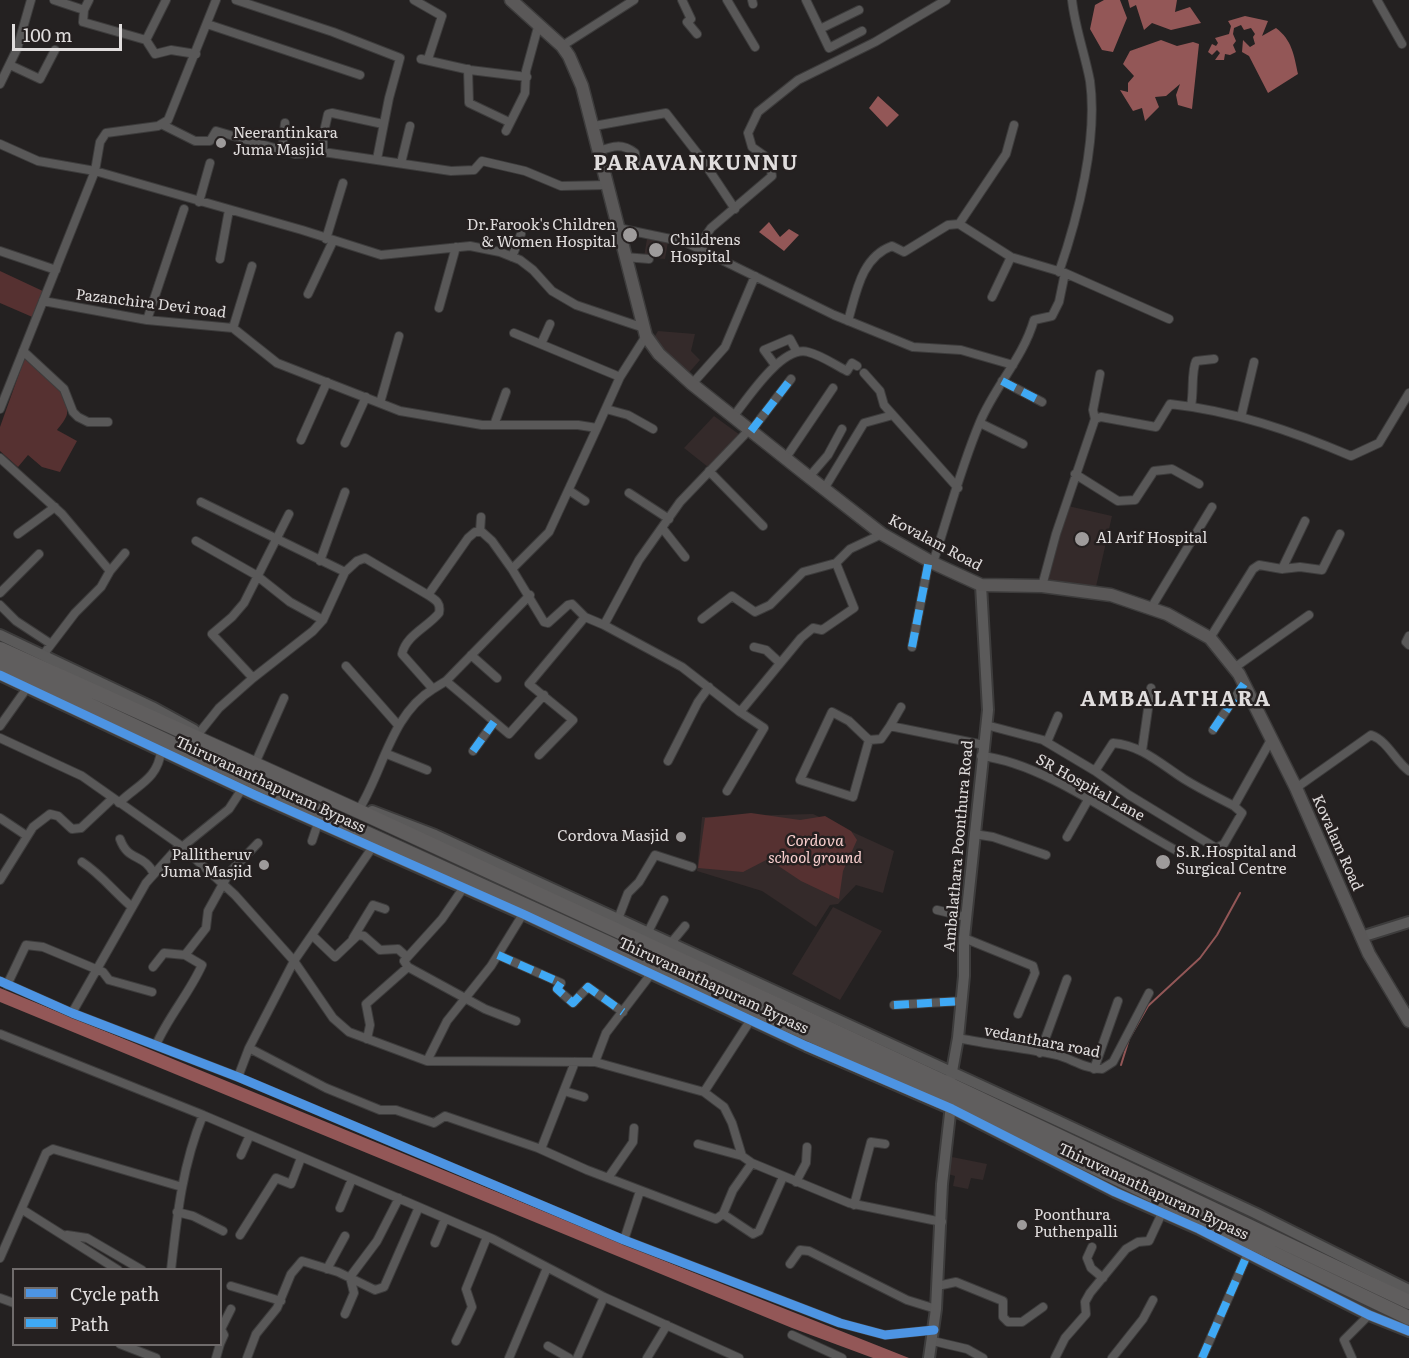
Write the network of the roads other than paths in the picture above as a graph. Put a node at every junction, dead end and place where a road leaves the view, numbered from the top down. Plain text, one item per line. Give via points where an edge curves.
1 (30, 0) edge
2 (54, 0) edge
3 (89, 0) edge
4 (166, 0) edge
5 (216, 0) edge
6 (236, 0) edge
7 (414, 0) edge
8 (634, 0) edge
9 (682, 0) edge
10 (727, 0) edge
11 (806, 0) edge
12 (1072, 0) edge
13 (1377, 0) edge
14 (943, 1) edge
15 (517, 2) edge
16 (84, 10) junction
17 (859, 10) dead end
18 (207, 24) junction
19 (538, 27) junction
20 (820, 29) junction
21 (862, 31) dead end
22 (697, 34) dead end
23 (146, 40) junction
24 (1402, 44) dead end
25 (562, 46) junction
26 (755, 47) dead end
27 (55, 50) dead end
28 (196, 54) junction
29 (10, 65) junction
30 (468, 69) junction
31 (360, 75) dead end
32 (527, 77) junction
33 (0, 84) edge
34 (509, 122) junction
35 (285, 123) dead end
36 (383, 124) junction
37 (164, 125) junction
38 (1014, 125) dead end
39 (410, 126) dead end
40 (594, 126) junction
41 (506, 131) dead end
42 (0, 144) edge
43 (282, 150) junction
44 (599, 151) junction
45 (323, 152) junction
46 (378, 159) junction
47 (210, 163) dead end
48 (401, 163) junction
49 (636, 164) dead end
50 (95, 171) junction
51 (343, 183) dead end
52 (607, 185) junction
53 (199, 202) junction
54 (184, 209) dead end
55 (735, 209) junction
56 (229, 210) junction
57 (959, 224) junction
58 (618, 228) junction
59 (521, 234) dead end
60 (329, 240) junction
61 (456, 247) junction
62 (698, 247) junction
63 (0, 251) edge
64 (512, 257) junction
65 (625, 257) junction
66 (1011, 257) junction
67 (220, 259) dead end
68 (649, 260) dead end
69 (252, 266) dead end
70 (56, 270) junction
71 (1062, 273) junction
72 (755, 276) junction
73 (308, 294) dead end
74 (992, 297) dead end
75 (43, 301) junction
76 (439, 308) dead end
77 (1169, 319) dead end
78 (147, 320) junction
79 (848, 321) junction
80 (550, 324) dead end
81 (233, 328) junction
82 (645, 332) junction
83 (514, 333) dead end
84 (399, 336) dead end
85 (541, 344) junction
86 (23, 351) junction
87 (797, 352) junction
88 (1214, 359) dead end
89 (1254, 362) dead end
90 (776, 365) junction
91 (1013, 365) junction
92 (857, 366) dead end
93 (864, 373) dead end
94 (1100, 374) dead end
95 (620, 377) junction
96 (791, 379) dead end
97 (1002, 381) junction
98 (327, 382) junction
99 (692, 384) junction
100 (832, 388) dead end
101 (506, 392) dead end
102 (1409, 393) edge
103 (366, 397) junction
104 (2, 399) edge
105 (1042, 402) dead end
106 (380, 403) junction
107 (1191, 406) junction
108 (0, 409) edge
109 (606, 409) junction
110 (893, 415) junction
111 (733, 417) junction
112 (1241, 417) junction
113 (1095, 419) junction
114 (108, 422) dead end
115 (980, 423) junction
116 (494, 425) junction
117 (597, 428) junction
118 (653, 429) dead end
119 (842, 429) dead end
120 (750, 431) junction
121 (301, 440) dead end
122 (345, 443) dead end
123 (1023, 444) dead end
124 (0, 458) edge
125 (785, 459) junction
126 (710, 471) junction
127 (1075, 474) junction
128 (809, 477) junction
129 (1199, 484) dead end
130 (958, 488) junction
131 (824, 489) junction
132 (570, 491) junction
133 (345, 492) dead end
134 (629, 493) dead end
135 (585, 501) dead end
136 (201, 502) dead end
137 (55, 507) junction
138 (1212, 507) dead end
139 (289, 514) dead end
140 (481, 517) dead end
141 (669, 519) junction
142 (1305, 521) dead end
143 (763, 526) dead end
144 (663, 529) junction
145 (480, 532) junction
146 (18, 534) dead end
147 (882, 534) junction
148 (1340, 534) dead end
149 (276, 539) junction
150 (195, 540) dead end
151 (125, 553) dead end
152 (39, 554) dead end
153 (685, 557) dead end
154 (320, 561) junction
155 (931, 561) junction
156 (836, 563) junction
157 (512, 569) junction
158 (1282, 569) junction
159 (110, 571) junction
160 (345, 572) junction
161 (256, 575) junction
162 (981, 585) junction
163 (1042, 586) junction
164 (0, 593) edge
165 (428, 595) junction
166 (530, 595) junction
167 (0, 605) edge
168 (1151, 608) junction
169 (1309, 615) dead end
170 (585, 617) junction
171 (702, 619) dead end
172 (323, 620) junction
173 (604, 625) junction
174 (0, 635) edge
175 (1409, 636) edge
176 (1210, 638) junction
177 (51, 644) junction
178 (1409, 645) edge
179 (754, 647) dead end
180 (912, 647) dead end
181 (0, 649) edge
182 (43, 655) junction
183 (471, 655) junction
184 (0, 663) edge
185 (780, 663) junction
186 (346, 666) dead end
187 (1234, 668) junction
188 (0, 675) edge
189 (253, 678) junction
190 (496, 678) dead end
191 (446, 681) junction
192 (1244, 684) junction
193 (709, 687) junction
194 (27, 688) junction
195 (1151, 688) dead end
196 (433, 689) junction
197 (544, 695) junction
198 (284, 698) dead end
199 (901, 707) dead end
200 (740, 712) junction
201 (1058, 716) dead end
202 (494, 722) junction
203 (398, 724) junction
204 (986, 725) junction
205 (0, 726) edge
206 (890, 726) junction
207 (1213, 730) dead end
208 (199, 734) junction
209 (0, 738) edge
210 (1272, 738) junction
211 (869, 740) junction
212 (1047, 742) junction
213 (982, 750) junction
214 (161, 751) junction
215 (473, 751) dead end
216 (1142, 751) junction
217 (387, 754) junction
218 (538, 755) dead end
219 (257, 759) junction
220 (668, 761) dead end
221 (427, 770) dead end
222 (1095, 771) junction
223 (1409, 771) edge
224 (1296, 788) junction
225 (242, 789) junction
226 (727, 791) dead end
227 (1088, 800) junction
228 (115, 801) junction
229 (361, 806) junction
230 (1234, 806) junction
231 (3, 821) edge
232 (318, 823) junction
233 (0, 831) edge
234 (974, 834) junction
235 (27, 836) junction
236 (1067, 837) dead end
237 (120, 839) dead end
238 (312, 841) dead end
239 (258, 843) dead end
240 (181, 846) junction
241 (372, 848) junction
242 (1183, 854) dead end
243 (1046, 855) dead end
244 (82, 862) dead end
245 (692, 867) dead end
246 (154, 874) junction
247 (0, 880) edge
248 (224, 885) junction
249 (464, 887) junction
250 (663, 900) dead end
251 (132, 907) junction
252 (385, 909) dead end
253 (937, 910) dead end
254 (523, 914) junction
255 (966, 916) junction
256 (618, 919) junction
257 (1409, 922) edge
258 (685, 926) dead end
259 (648, 932) junction
260 (312, 935) junction
261 (1361, 937) junction
262 (353, 938) junction
263 (964, 938) junction
264 (671, 943) junction
265 (185, 955) junction
266 (498, 955) junction
267 (407, 957) junction
268 (294, 961) junction
269 (408, 967) junction
270 (153, 968) dead end
271 (96, 971) junction
272 (651, 974) junction
273 (1067, 979) dead end
274 (4, 983) edge
275 (152, 992) dead end
276 (1149, 993) dead end
277 (466, 997) junction
278 (962, 1001) junction
279 (1118, 1001) dead end
280 (894, 1005) dead end
281 (623, 1012) junction
282 (72, 1013) junction
283 (1017, 1014) dead end
284 (516, 1021) dead end
285 (750, 1021) junction
286 (1409, 1021) edge
287 (0, 1034) edge
288 (958, 1038) junction
289 (367, 1039) junction
290 (156, 1045) junction
291 (249, 1048) junction
292 (1040, 1053) junction
293 (427, 1061) junction
294 (575, 1062) junction
295 (595, 1062) junction
296 (1094, 1069) junction
297 (238, 1077) junction
298 (564, 1091) junction
299 (951, 1091) junction
300 (704, 1092) junction
301 (584, 1096) dead end
302 (203, 1115) junction
303 (634, 1128) dead end
304 (249, 1137) junction
305 (698, 1144) dead end
306 (885, 1144) dead end
307 (807, 1147) dead end
308 (541, 1149) junction
309 (241, 1155) dead end
310 (742, 1156) junction
311 (301, 1158) junction
312 (752, 1163) junction
313 (783, 1176) junction
314 (608, 1178) junction
315 (352, 1179) junction
316 (796, 1182) junction
317 (182, 1187) junction
318 (640, 1191) junction
319 (399, 1198) junction
320 (854, 1204) junction
321 (418, 1207) junction
322 (340, 1208) dead end
323 (22, 1210) junction
324 (177, 1212) junction
325 (1162, 1213) junction
326 (723, 1214) junction
327 (445, 1219) junction
328 (942, 1222) junction
329 (223, 1231) dead end
330 (62, 1235) junction
331 (240, 1235) dead end
332 (345, 1236) dead end
333 (488, 1237) junction
334 (624, 1240) junction
335 (435, 1243) dead end
336 (1092, 1247) dead end
337 (1248, 1253) junction
338 (0, 1257) edge
339 (790, 1264) dead end
340 (116, 1268) edge
341 (140, 1268) edge
342 (171, 1268) edge
343 (547, 1268) junction
344 (327, 1269) junction
345 (350, 1277) junction
346 (1103, 1278) junction
347 (231, 1286) dead end
348 (937, 1286) junction
349 (1409, 1290) edge
350 (604, 1297) junction
351 (1153, 1300) dead end
352 (281, 1301) junction
353 (1409, 1302) edge
354 (1043, 1306) dead end
355 (231, 1309) dead end
356 (936, 1309) junction
357 (345, 1314) dead end
358 (1369, 1315) junction
359 (1409, 1318) edge
360 (667, 1325) junction
361 (222, 1327) edge
362 (1409, 1331) edge
363 (792, 1335) dead end
364 (456, 1341) dead end
365 (932, 1345) edge
366 (548, 1346) dead end
367 (139, 1351) edge
368 (156, 1358) edge
369 (247, 1358) edge
370 (509, 1358) edge
371 (568, 1358) edge
372 (577, 1358) edge
373 (647, 1358) edge
374 (739, 1358) edge
375 (842, 1358) edge
376 (983, 1358) edge
377 (1054, 1358) edge
378 (1112, 1358) edge
379 (1202, 1358) edge
380 (1352, 1358) edge

1 - 29 street
2 - 16 street
3 - 16 street
4 - 23 street
5 - 18 street
6 - 36 street via 400,58
7 - 30 street via 442,16 424,59
8 - 25 street
9 - 22 street via 691,19 687,22
10 - 26 street
11 - 20 street via 815,8
12 - 71 street via 1090,81 1091,115 1088,156
13 - 24 street
14 - 55 street via 875,42 798,80 758,112 748,133 752,147 769,159 772,176
15 - 19 main road, Kovalam Road
16 - 23 street via 83,22
17 - 20 street
18 - 28 street
18 - 31 street
19 - 25 main road, Kovalam Road
19 - 32 street
20 - 21 street via 829,48
23 - 28 street via 155,54 171,50
25 - 40 main road, Kovalam Road via 582,86
27 - 29 street via 40,80
28 - 37 street
29 - 33 street
30 - 32 street
30 - 34 street via 469,103
32 - 34 street via 525,93
34 - 41 street
35 - 43 street
36 - 45 street via 328,114
36 - 46 street
37 - 43 street via 195,141 210,141 216,131
37 - 50 street via 106,133 100,142
38 - 57 street via 1006,154
39 - 48 street
40 - 44 main road, Kovalam Road
40 - 55 street via 666,113
42 - 50 street via 38,161
43 - 45 street via 295,154
44 - 49 street via 621,145 634,153
44 - 52 main road, Kovalam Road
45 - 46 street
46 - 48 street
47 - 53 street
48 - 52 street via 469,172 482,161 525,171 561,186
50 - 53 street
50 - 70 street
51 - 60 street
52 - 58 main road, Kovalam Road
53 - 56 street
54 - 78 street
55 - 62 street via 711,228
56 - 60 street
56 - 67 street
57 - 66 street
57 - 79 street via 948,225 904,252 892,246 882,252 864,268
58 - 62 street
58 - 65 main road, Kovalam Road
59 - 64 street
60 - 61 street via 381,255
60 - 73 street
61 - 64 street via 470,246
61 - 76 street
62 - 72 street
63 - 70 street
64 - 82 street via 533,270 552,291 576,305
65 - 68 street
65 - 82 main road, Kovalam Road
66 - 71 street
66 - 74 street
69 - 81 street
70 - 75 street
71 - 77 street
71 - 91 street via 1056,310 1052,316 1034,320 1026,345
72 - 79 street
72 - 99 street via 725,347
75 - 78 street, Pazanchira Devi road
75 - 86 street
78 - 81 street, Pazanchira Devi road
79 - 91 street via 913,347 961,350
80 - 85 street
81 - 98 street, Pazanchira Devi road via 277,363
82 - 95 street
82 - 99 main road, Kovalam Road via 659,354
83 - 85 street
84 - 106 street
85 - 95 street
86 - 104 street
86 - 114 street via 64,389 78,417
87 - 90 street
87 - 90 street via 790,339 764,350
87 - 92 street via 808,352 847,371 852,363
88 - 107 street via 1196,361
89 - 112 street
90 - 111 street
91 - 97 street
93 - 110 street
94 - 113 street
95 - 109 street
96 - 120 street
97 - 105 street
97 - 115 street
98 - 103 street, Pazanchira Devi road
98 - 121 street
99 - 111 main road, Kovalam Road
100 - 125 street
101 - 116 street
102 - 112 street via 1378,443 1351,456 1279,427
103 - 106 street, Pazanchira Devi road
103 - 122 street
104 - 108 street
106 - 116 street, Pazanchira Devi road via 454,422
107 - 112 street
107 - 113 street via 1170,404 1156,427
109 - 117 street
109 - 118 street via 616,409
110 - 130 street
110 - 131 street via 864,423
111 - 120 main road, Kovalam Road
113 - 127 street
115 - 123 street
115 - 130 street
116 - 117 street, Pazanchira Devi road
117 - 132 street
119 - 128 street via 828,455
120 - 125 main road, Kovalam Road
120 - 126 street
124 - 137 street
125 - 128 main road, Kovalam Road
126 - 141 street
126 - 143 street
127 - 129 street via 1118,501 1135,500 1154,471 1172,469
127 - 163 street
128 - 131 main road, Kovalam Road
130 - 155 street
131 - 147 main road, Kovalam Road
132 - 135 street
132 - 157 street via 549,532
133 - 154 street
134 - 141 street
136 - 149 street
137 - 146 street
137 - 159 street
138 - 168 street
139 - 149 street
140 - 145 street
141 - 144 street
142 - 158 street
144 - 153 street
144 - 173 street via 639,560
145 - 157 street via 492,541
145 - 165 street via 468,538
147 - 155 main road, Kovalam Road
147 - 156 street via 850,549
148 - 158 street via 1322,570
149 - 154 street
149 - 161 street
150 - 161 street
151 - 159 street
152 - 164 street
154 - 160 street
155 - 162 main road, Kovalam Road
155 - 180 street
156 - 171 street via 803,572 770,605 754,612 732,596
156 - 185 street via 854,608 822,630 811,630
157 - 166 street
158 - 176 street via 1259,565 1253,569
159 - 177 street via 101,587
160 - 165 street via 365,558
160 - 172 street
161 - 172 street via 290,602
161 - 189 street via 244,603 212,634
162 - 163 main road, Kovalam Road
162 - 204 street, Ambalathara Poonthura Road
163 - 168 main road, Kovalam Road via 1111,595
165 - 196 street via 436,600 439,613 422,626 402,654
166 - 170 street via 544,622 548,623 568,604
166 - 183 street
167 - 177 street
168 - 176 main road, Kovalam Road
169 - 187 street
170 - 173 street
170 - 197 street via 529,684
172 - 189 street
173 - 193 street via 648,646
174 - 182 street, Thiruvananthapuram Bypass
175 - 178 street
176 - 187 main road, Kovalam Road
177 - 182 street
179 - 185 street via 766,650
181 - 299 highway, Thiruvananthapuram Bypass via 365,814
182 - 208 street, Thiruvananthapuram Bypass
183 - 190 street
183 - 191 street
184 - 299 highway, Thiruvananthapuram Bypass via 263,786
185 - 200 street
186 - 203 street
187 - 192 main road, Kovalam Road
188 - 194 street, Thiruvananthapuram Bypass
189 - 208 street via 219,708
191 - 196 street
191 - 202 street
192 - 207 street
192 - 210 main road, Kovalam Road
193 - 200 street
193 - 220 street
194 - 205 street
194 - 214 street, Thiruvananthapuram Bypass
195 - 216 street
196 - 203 street via 419,698
197 - 202 street via 509,734
197 - 218 street via 573,720
198 - 219 street
199 - 206 street
200 - 226 street via 764,728
201 - 212 street
202 - 215 street
203 - 217 street
204 - 212 street
204 - 213 street, Ambalathara Poonthura Road
206 - 211 street via 880,739
206 - 213 street, SR Hospital Lane
208 - 219 street, Thiruvananthapuram Bypass
209 - 228 street via 82,776
210 - 224 main road, Kovalam Road
210 - 230 street
211 - 211 street via 853,797 800,780 832,712 849,721
212 - 222 street
213 - 227 street, SR Hospital Lane
213 - 234 street, Ambalathara Poonthura Road
214 - 225 street, Thiruvananthapuram Bypass
214 - 228 street via 160,765 149,778
216 - 222 street via 1113,743
216 - 230 street
217 - 221 street
217 - 229 street
219 - 229 street, Thiruvananthapuram Bypass
222 - 230 street via 1216,848 1224,844 1242,813
223 - 224 street via 1398,764 1379,738 1371,735
224 - 261 main road, Kovalam Road
225 - 232 street, Thiruvananthapuram Bypass
225 - 240 street via 229,809
227 - 236 street
227 - 242 street, SR Hospital Lane
228 - 235 street via 81,828 72,829 52,813
228 - 240 street
229 - 256 street, Thiruvananthapuram Bypass via 435,835
231 - 233 street
231 - 235 street
232 - 238 street
232 - 241 street, Thiruvananthapuram Bypass
234 - 243 street
234 - 255 street, Ambalathara Poonthura Road
235 - 247 street
237 - 246 street via 123,849 130,856 141,858
239 - 248 street via 229,873
240 - 246 street
240 - 248 street
241 - 249 street, Thiruvananthapuram Bypass
241 - 260 street
244 - 251 street via 101,874
245 - 256 street via 655,855 628,893
246 - 251 street
248 - 265 street via 208,910 206,928
248 - 268 street
249 - 254 street, Thiruvananthapuram Bypass
249 - 267 street via 442,919
250 - 259 street
251 - 271 street
252 - 262 street via 373,905
253 - 255 street
254 - 266 street
254 - 272 street, Thiruvananthapuram Bypass
255 - 263 street, Ambalathara Poonthura Road
256 - 259 street, Thiruvananthapuram Bypass
257 - 261 street
258 - 264 street
259 - 264 street, Thiruvananthapuram Bypass
260 - 262 street via 334,957
260 - 268 street
261 - 286 main road, Kovalam Road
262 - 267 street via 364,936 380,950 398,949
263 - 278 street, Ambalathara Poonthura Road
263 - 283 street via 1034,966 1035,973
264 - 299 street, Thiruvananthapuram Bypass
265 - 270 street via 164,953
265 - 290 street via 202,965
266 - 277 street
266 - 281 street via 561,983 556,989 573,1003 588,987
267 - 269 street via 404,961
268 - 289 street via 339,1024
268 - 291 street
269 - 277 street
269 - 289 street via 366,1004 370,1025
271 - 274 street via 43,947 26,945
271 - 275 street via 110,980
271 - 282 street
272 - 281 street
272 - 285 street, Thiruvananthapuram Bypass
273 - 292 street
274 - 282 street
276 - 296 street, vedanthara road via 1113,1062
277 - 284 street
277 - 293 street via 438,1035
278 - 280 street
278 - 288 street, Ambalathara Poonthura Road
279 - 296 street
281 - 295 street via 606,1033
282 - 290 street
285 - 299 street, Thiruvananthapuram Bypass
285 - 300 street
287 - 302 street
288 - 292 street, vedanthara road
288 - 299 street, Ambalathara Poonthura Road
289 - 293 street
290 - 297 street
291 - 297 street
291 - 308 street via 295,1074 380,1110 396,1110 434,1123 445,1116
292 - 296 street, vedanthara road
293 - 294 street
294 - 295 street
294 - 298 street
295 - 300 street
297 - 334 street
298 - 301 street
298 - 308 street
299 - 325 street, Thiruvananthapuram Bypass via 1020,1145
299 - 328 street, Ambalathara Poonthura Road
299 - 349 street, Thiruvananthapuram Bypass via 1255,1213
299 - 353 highway, Thiruvananthapuram Bypass
299 - 359 highway, Thiruvananthapuram Bypass
300 - 310 street via 724,1107
302 - 304 street
302 - 317 street via 187,1157
303 - 314 street via 633,1142
304 - 309 street
304 - 311 street
305 - 310 street
306 - 320 street via 871,1142
307 - 316 street via 806,1163
308 - 314 street
310 - 312 street
311 - 315 street
311 - 331 street via 291,1184 276,1178
312 - 313 street
312 - 326 street via 733,1190
313 - 316 street
313 - 326 street via 759,1231 753,1234
314 - 318 street
315 - 319 street
315 - 322 street
316 - 320 street
317 - 323 street via 53,1149 46,1153
317 - 324 street
318 - 326 street via 708,1217 716,1219
318 - 334 street
319 - 321 street
319 - 345 street via 377,1241
320 - 328 street
321 - 327 street
321 - 345 street via 384,1287 375,1290
323 - 330 street
323 - 338 street
324 - 329 street
324 - 342 street
325 - 337 street, Thiruvananthapuram Bypass
325 - 346 street via 1152,1238 1126,1249
327 - 333 street
327 - 335 street
328 - 348 street, Ambalathara Poonthura Road
330 - 340 street
330 - 341 street via 87,1238
332 - 344 street
333 - 343 street
333 - 364 street via 466,1289 472,1306
334 - 365 street via 840,1323
336 - 346 street via 1087,1258 1091,1268
337 - 358 street, Thiruvananthapuram Bypass
337 - 379 street
339 - 356 street via 800,1250 809,1251 907,1300
343 - 350 street
343 - 370 street
344 - 345 street
344 - 352 street via 306,1262 297,1265
345 - 357 street via 354,1293
346 - 377 street via 1086,1299 1086,1314
347 - 352 street
348 - 354 street via 956,1282 1003,1301 1003,1317 1008,1322 1022,1322
348 - 356 street, Ambalathara Poonthura Road
350 - 360 street
350 - 372 street
351 - 378 street
352 - 369 street via 256,1334
355 - 361 street
356 - 365 street, Ambalathara Poonthura Road
358 - 362 street, Thiruvananthapuram Bypass
358 - 380 street via 1344,1340
360 - 373 street
360 - 374 street
363 - 375 street
365 - 376 street via 967,1350
366 - 371 street
367 - 368 street

